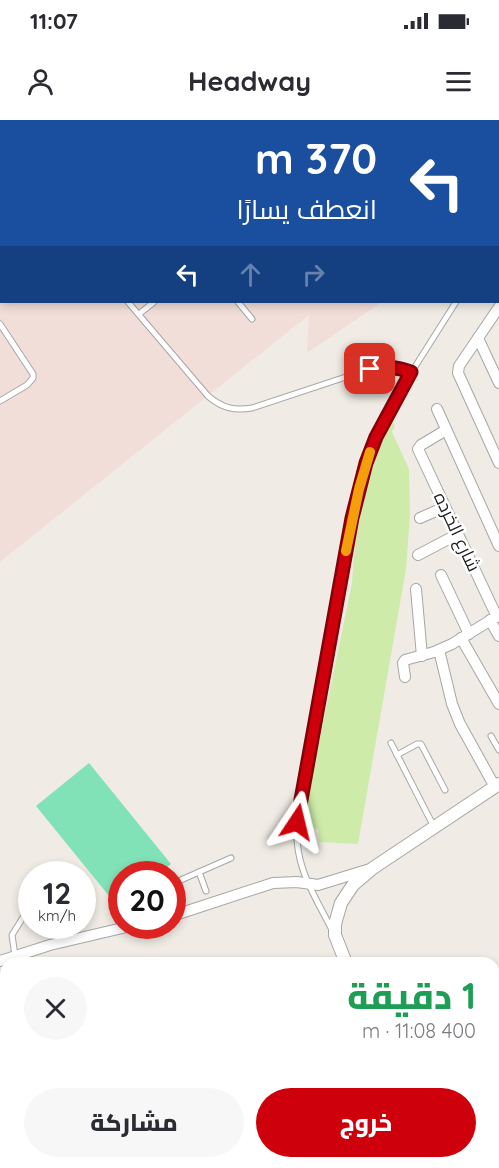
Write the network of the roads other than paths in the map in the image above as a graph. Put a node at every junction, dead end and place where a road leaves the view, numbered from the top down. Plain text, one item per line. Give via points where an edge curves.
1 (129, 303) edge
2 (153, 303) edge
3 (239, 303) edge
4 (455, 303) edge
5 (499, 307) edge
6 (139, 314) junction
7 (252, 319) dead end
8 (0, 324) edge
9 (478, 338) junction
10 (411, 372) junction
11 (499, 383) edge
12 (0, 401) edge
13 (436, 409) dead end
14 (446, 430) junction
15 (499, 463) edge
16 (445, 507) junction
17 (420, 518) dead end
18 (458, 534) junction
19 (499, 546) edge
20 (418, 555) dead end
21 (441, 575) dead end
22 (416, 589) dead end
23 (495, 618) edge
24 (465, 636) junction
25 (499, 636) edge
26 (439, 650) junction
27 (422, 656) junction
28 (405, 677) dead end
29 (499, 704) edge
30 (490, 736) dead end
31 (391, 743) dead end
32 (499, 750) edge
33 (397, 754) junction
34 (497, 785) edge
35 (445, 790) dead end
36 (434, 827) junction
37 (231, 858) dead end
38 (373, 868) junction
39 (199, 872) junction
40 (186, 878) edge
41 (308, 884) junction
42 (206, 891) dead end
43 (186, 911) edge
44 (18, 925) edge
45 (108, 931) edge
46 (335, 935) junction
47 (15, 956) junction
48 (11, 957) edge
49 (344, 957) edge

1 - 6 lane
2 - 6 lane
3 - 7 lane
4 - 10 lane
5 - 9 street
6 - 10 lane via 208,396 228,409 252,408 370,369 391,367
8 - 12 lane via 33,374 27,385
9 - 11 street
9 - 15 street via 458,373
10 - 41 lane via 376,437 352,518 297,822 298,858
13 - 14 street
14 - 16 street, شارع الخرده via 418,447
14 - 19 street
16 - 17 street
16 - 18 street, شارع الخرده
18 - 20 street
18 - 23 street, شارع الخرده
21 - 24 street
22 - 27 street
23 - 24 street
23 - 25 street, شارع الخرده
24 - 26 street
24 - 29 street
26 - 27 street
26 - 34 street via 460,724
27 - 28 street via 405,660
30 - 32 lane
31 - 33 lane
33 - 35 lane via 421,744
33 - 36 lane
34 - 36 street
36 - 38 street
37 - 39 lane
38 - 41 street via 318,885
38 - 46 street via 346,894 337,914
39 - 40 lane
39 - 42 lane
41 - 43 street via 273,883
41 - 46 lane
44 - 47 lane via 12,935
45 - 47 street
46 - 49 street
47 - 48 street

